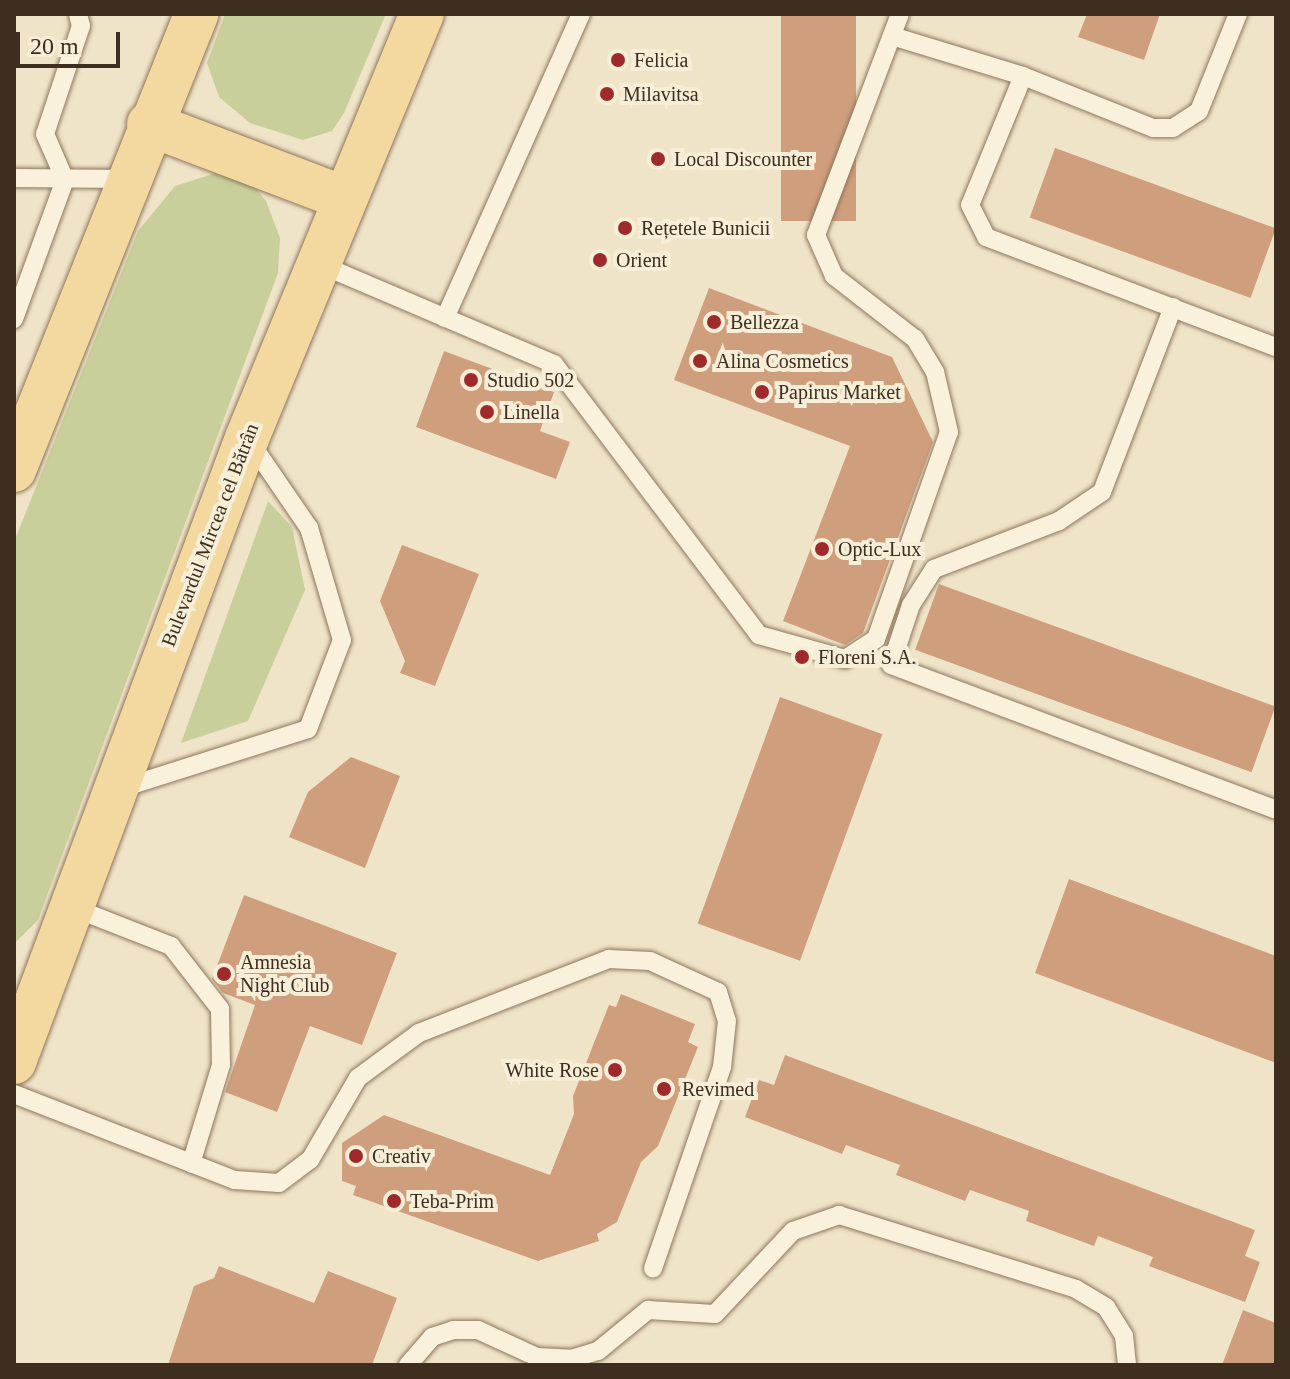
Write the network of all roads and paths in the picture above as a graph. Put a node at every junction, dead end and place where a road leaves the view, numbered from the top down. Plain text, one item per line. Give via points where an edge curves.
1 (78, 14) edge
2 (196, 14) edge
3 (422, 14) edge
4 (581, 14) edge
5 (900, 14) edge
6 (1238, 14) edge
7 (892, 36) junction
8 (1023, 76) junction
9 (149, 124) junction
10 (14, 178) edge
11 (127, 179) junction
12 (65, 180) junction
13 (344, 198) junction
14 (317, 263) junction
15 (1173, 307) junction
16 (445, 318) junction
17 (14, 319) edge
18 (1276, 347) edge
19 (247, 438) junction
20 (14, 470) edge
21 (112, 791) junction
22 (1276, 810) edge
23 (62, 924) junction
24 (14, 966) edge
25 (14, 1062) edge
26 (14, 1094) edge
27 (191, 1164) junction
28 (653, 1268) dead end
29 (513, 1356) edge
30 (408, 1365) edge
31 (1127, 1365) edge

1 - 12 lane via 81,26 45,134
2 - 9 main road
3 - 13 main road, Bulevardul Mircea cel Bătrân
4 - 16 lane
5 - 7 lane
6 - 8 lane via 1199,111 1173,128 1153,128
7 - 8 lane
7 - 16 lane via 816,235 834,276 915,339 935,372 949,432 876,639 861,651 820,658 759,635 554,364
8 - 15 lane via 974,192 976,226 1011,249
9 - 11 main road
9 - 13 main road
10 - 12 lane
11 - 12 lane
11 - 20 main road
12 - 17 lane
13 - 14 main road, Bulevardul Mircea cel Bătrân
14 - 16 lane
14 - 19 main road, Bulevardul Mircea cel Bătrân
15 - 18 lane
15 - 22 lane via 1102,492 1072,515 934,569 911,605 891,665
19 - 21 main road, Bulevardul Mircea cel Bătrân
19 - 21 lane via 309,528 342,640 337,655 308,729
21 - 23 main road, Bulevardul Mircea cel Bătrân
23 - 24 main road
23 - 25 main road, Bulevardul Mircea cel Bătrân
23 - 27 lane via 171,946 220,1009 221,1065
26 - 27 lane
27 - 28 lane via 256,1185 279,1183 310,1160 358,1078 419,1033 609,959 650,961 718,992 727,1021 722,1067
29 - 30 lane via 478,1330 453,1330 432,1337
29 - 31 lane via 571,1359 598,1351 648,1310 715,1314 793,1231 839,1215 1076,1289 1106,1307 1124,1336

